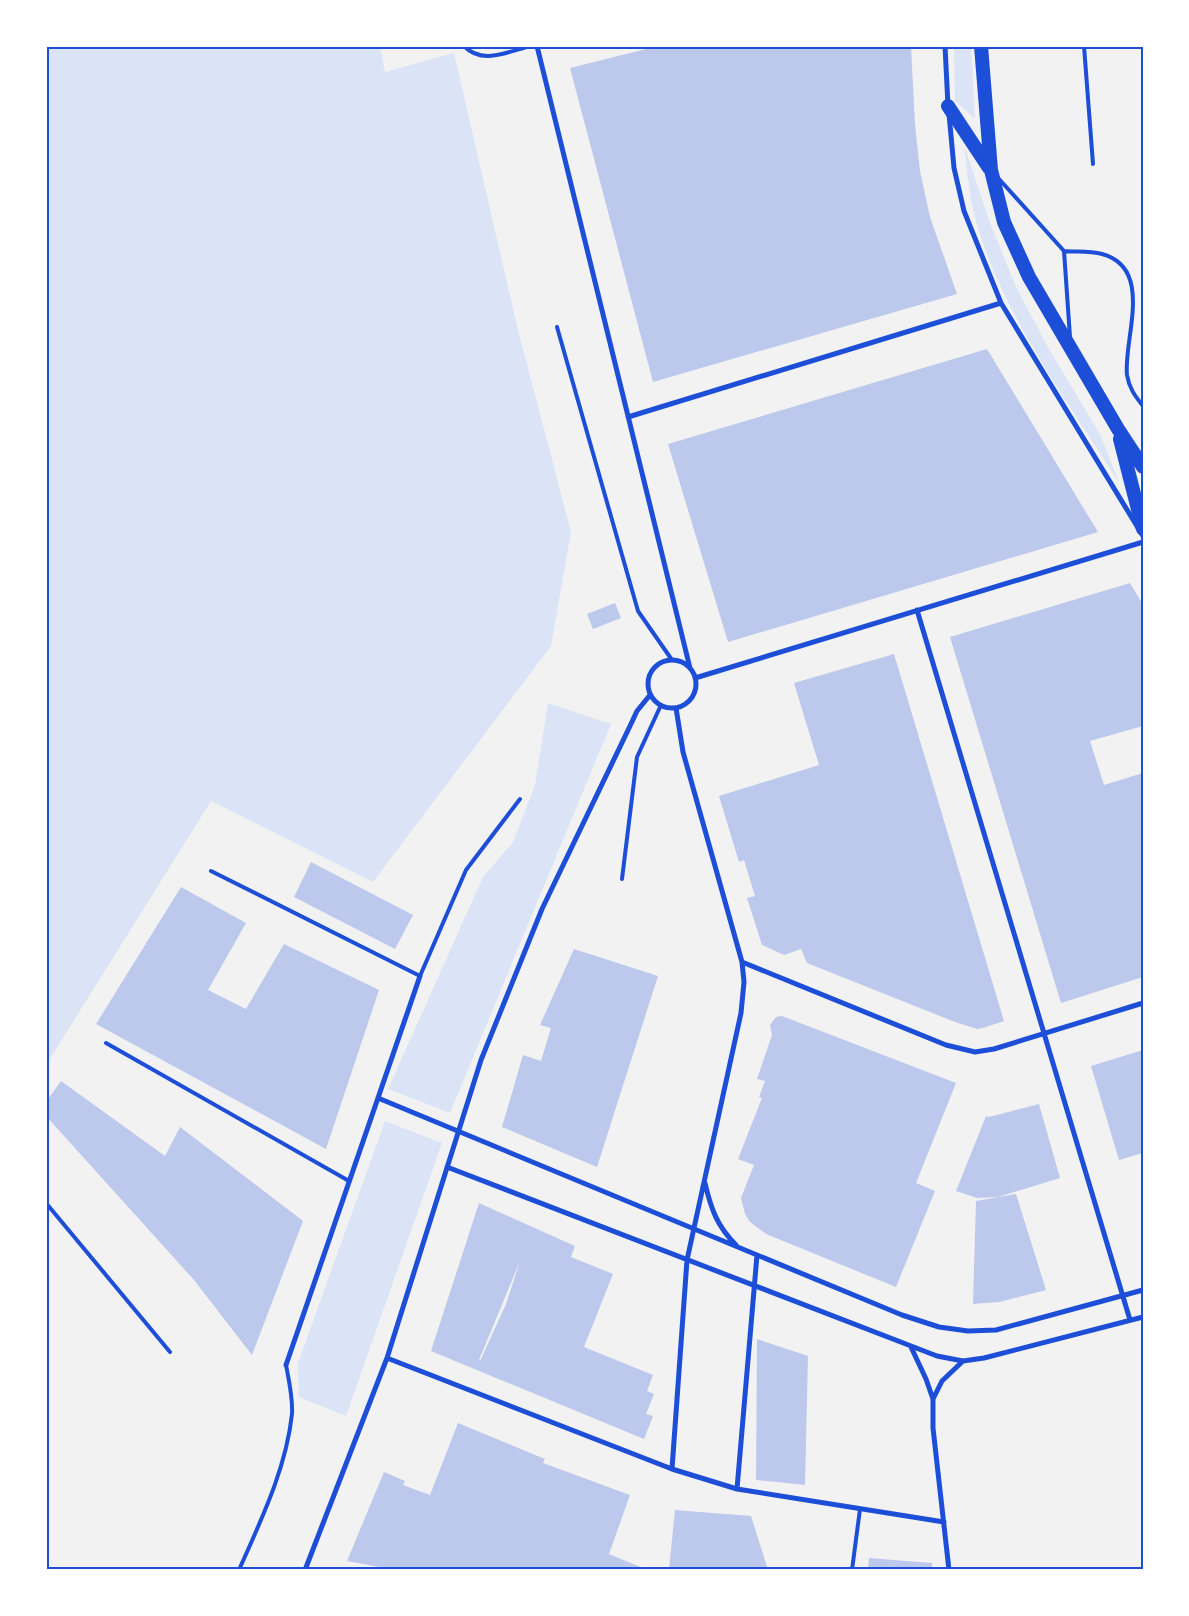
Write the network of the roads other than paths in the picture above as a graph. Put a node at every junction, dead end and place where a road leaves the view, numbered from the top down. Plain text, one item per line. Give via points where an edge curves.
1 (464, 46) edge
2 (530, 46) edge
3 (537, 46) edge
4 (945, 46) edge
5 (981, 46) edge
6 (1084, 46) edge
7 (948, 106) junction
8 (1094, 164) dead end
9 (990, 170) junction
10 (1064, 251) junction
11 (1000, 303) junction
12 (557, 327) dead end
13 (1070, 348) junction
14 (1143, 406) edge
15 (628, 417) junction
16 (1118, 429) junction
17 (1143, 467) edge
18 (1143, 529) edge
19 (1143, 536) edge
20 (1143, 542) edge
21 (917, 610) junction
22 (672, 660) junction
23 (690, 668) junction
24 (695, 678) junction
25 (650, 695) junction
26 (661, 705) junction
27 (676, 708) junction
28 (520, 799) dead end
29 (212, 871) dead end
30 (622, 879) dead end
31 (742, 962) junction
32 (420, 976) junction
33 (1143, 1003) edge
34 (1044, 1034) junction
35 (106, 1043) dead end
36 (378, 1098) junction
37 (459, 1131) junction
38 (447, 1167) junction
39 (350, 1181) junction
40 (704, 1181) junction
41 (46, 1203) edge
42 (693, 1229) junction
43 (738, 1247) junction
44 (757, 1255) junction
45 (687, 1260) junction
46 (754, 1286) junction
47 (1143, 1290) edge
48 (1123, 1295) junction
49 (1143, 1317) edge
50 (1130, 1320) junction
51 (910, 1346) junction
52 (170, 1352) dead end
53 (387, 1358) junction
54 (963, 1361) junction
55 (286, 1365) joint
56 (932, 1399) junction
57 (672, 1468) junction
58 (737, 1490) junction
59 (860, 1509) junction
60 (944, 1522) junction
61 (239, 1570) edge
62 (305, 1570) edge
63 (852, 1570) edge
64 (949, 1570) edge

1 - 2 lane via 472,54 486,57
3 - 15 street
4 - 7 street
5 - 9 highway
6 - 8 lane
7 - 9 highway
7 - 11 street via 954,168 964,211
9 - 10 lane
9 - 13 highway via 1004,222 1016,251
10 - 13 lane
10 - 14 lane via 1103,254 1118,262 1127,272 1134,298 1127,374 1131,390
11 - 15 street
11 - 19 street
12 - 22 lane via 638,611
13 - 16 highway
15 - 23 street
16 - 17 highway
16 - 18 highway
20 - 21 street
21 - 24 street
21 - 34 street
22 - 23 street
22 - 25 street via 662,661 650,672
23 - 24 street
24 - 27 street via 694,694
25 - 26 street
25 - 37 street via 637,711 542,909 481,1060
26 - 27 street
26 - 30 lane via 637,757
27 - 31 street via 683,752
28 - 32 lane via 466,870
29 - 32 lane
31 - 34 street via 960,1050 994,1049
31 - 40 street via 744,989 741,1013
32 - 36 street
33 - 34 street
34 - 48 street
35 - 39 lane
36 - 37 street
36 - 39 street
37 - 38 street
37 - 42 street
38 - 45 street
38 - 53 street
39 - 55 street
40 - 42 street
40 - 43 street via 711,1210
41 - 52 lane
42 - 43 street
42 - 45 street
43 - 44 street
44 - 46 street
44 - 48 street via 902,1315 968,1331 996,1330
45 - 46 street
45 - 57 street
46 - 51 street
46 - 58 street
47 - 48 street
48 - 50 street
49 - 50 street
50 - 54 street
51 - 54 street
51 - 56 street
53 - 57 street
53 - 62 street
54 - 56 street via 942,1381
55 - 61 lane via 292,1414 284,1456 268,1504
56 - 60 street
57 - 58 street
58 - 59 street
59 - 60 street
59 - 63 lane
60 - 64 street

